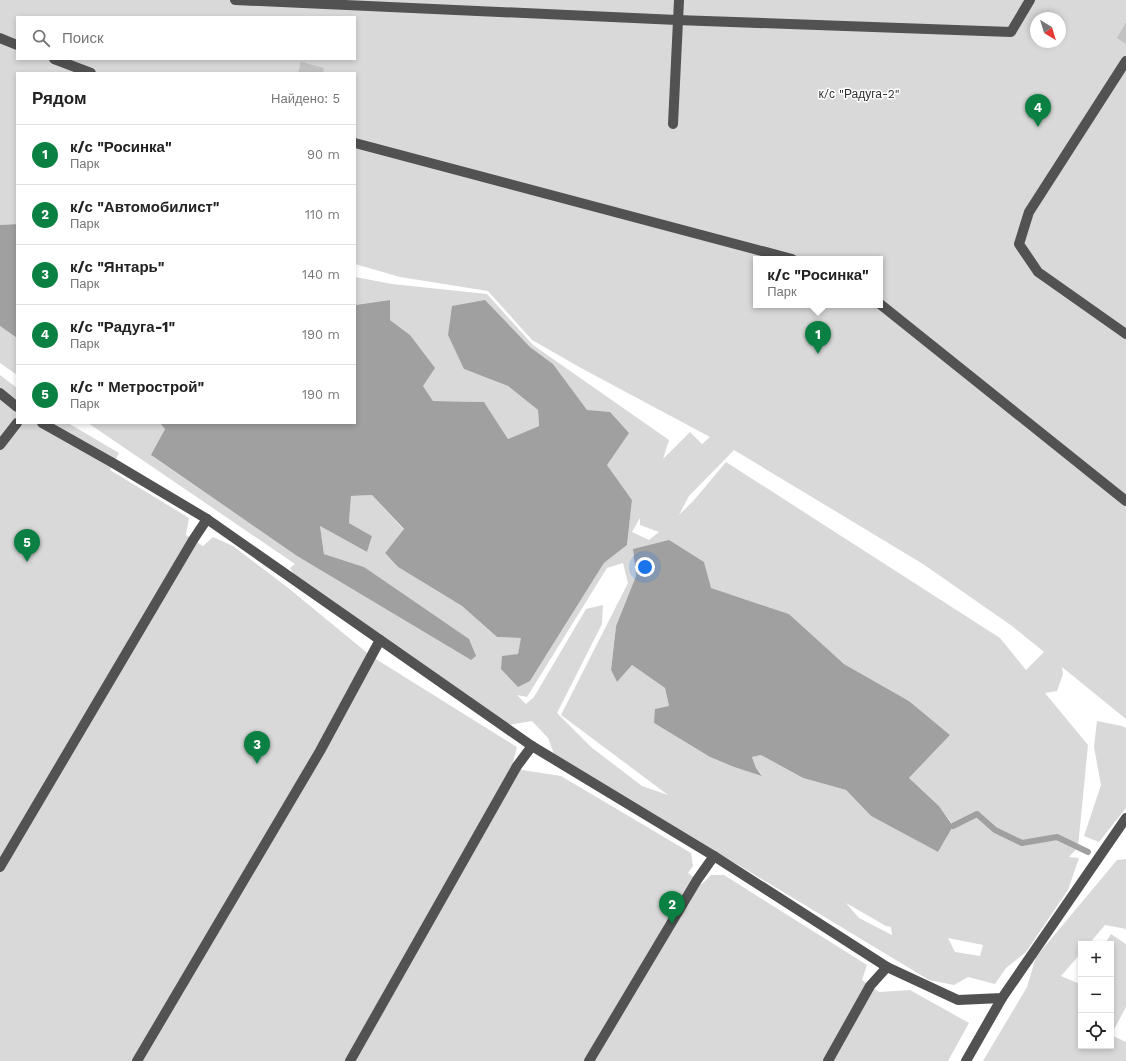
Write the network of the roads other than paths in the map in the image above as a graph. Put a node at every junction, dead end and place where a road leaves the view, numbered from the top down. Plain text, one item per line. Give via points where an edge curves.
1 (235, 0) edge
2 (679, 0) edge
3 (1030, 0) edge
4 (350, 3) edge
5 (678, 20) junction
6 (0, 38) edge
7 (16, 45) edge
8 (57, 60) edge
9 (1126, 61) edge
10 (88, 72) edge
11 (674, 124) dead end
12 (356, 143) edge
13 (781, 256) edge
14 (883, 306) edge
15 (1126, 334) edge
16 (0, 393) edge
17 (16, 406) edge
18 (16, 424) edge
19 (44, 424) edge
20 (0, 445) edge
21 (1126, 501) edge
22 (207, 519) junction
23 (380, 640) junction
24 (532, 746) junction
25 (1126, 818) edge
26 (714, 856) junction
27 (0, 867) edge
28 (887, 967) junction
29 (1002, 998) junction
30 (137, 1061) edge
31 (350, 1061) edge
32 (589, 1061) edge
33 (828, 1061) edge
34 (966, 1061) edge

1 - 4 street
2 - 5 street
3 - 5 street via 1011,32
4 - 5 street
5 - 11 street
6 - 7 street
8 - 10 street
9 - 15 street via 1029,212 1019,244 1038,272
12 - 13 street
14 - 21 street
16 - 17 street
18 - 20 street
19 - 22 street
22 - 23 street
22 - 27 street
23 - 24 street
23 - 30 street via 320,751
24 - 26 street
24 - 31 street via 517,766
25 - 29 street
26 - 28 street
26 - 32 street via 696,880
28 - 29 street via 958,1000
28 - 33 street via 870,986
29 - 34 street

